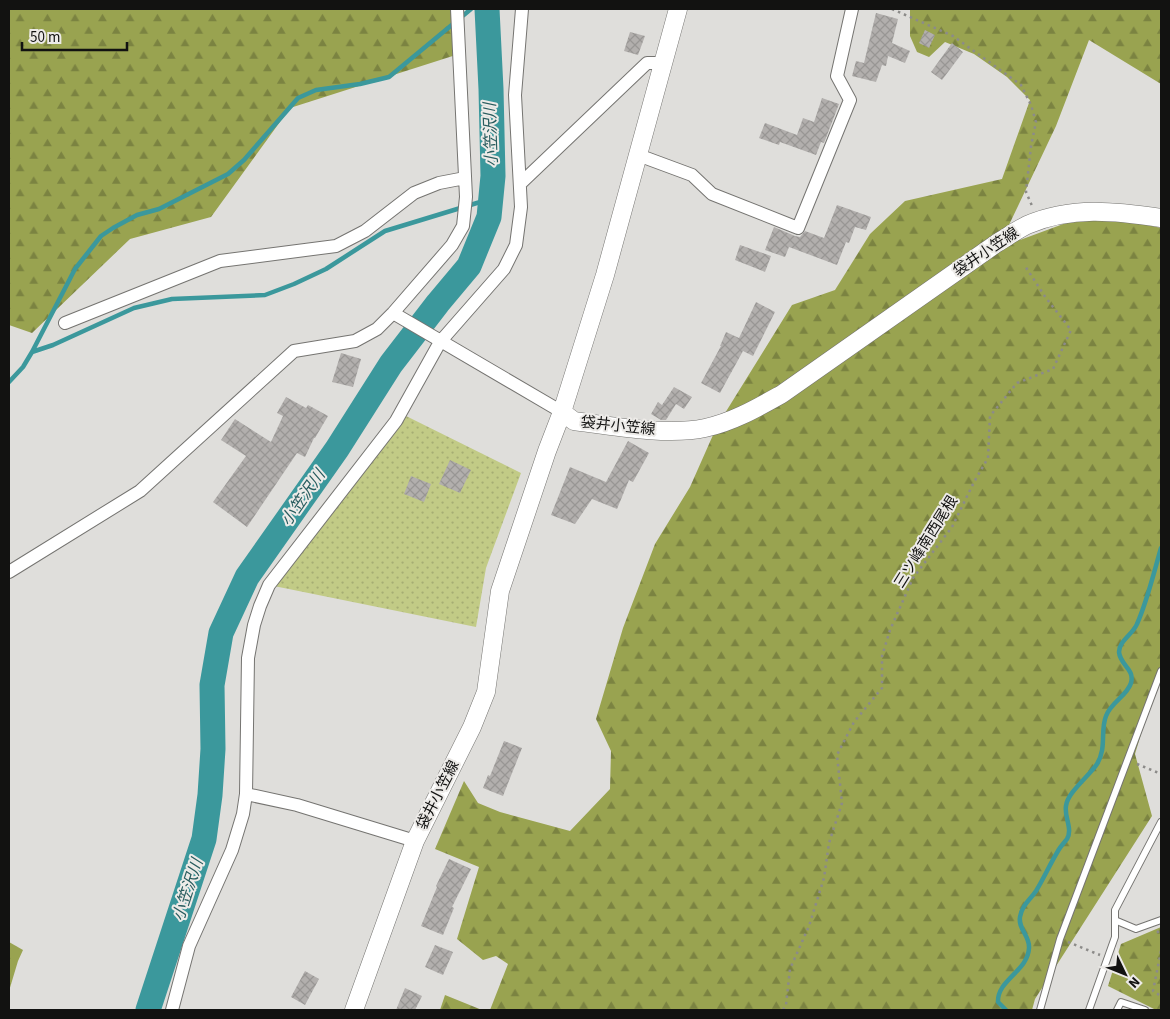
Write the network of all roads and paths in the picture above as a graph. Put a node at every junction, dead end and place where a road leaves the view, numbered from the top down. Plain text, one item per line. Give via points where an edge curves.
1 (457, 9) edge
2 (522, 9) edge
3 (678, 9) edge
4 (852, 9) edge
5 (892, 9) edge
6 (663, 63) junction
7 (638, 155) junction
8 (465, 178) junction
9 (520, 184) junction
10 (1161, 218) edge
11 (1037, 221) junction
12 (1025, 266) dead end
13 (393, 314) junction
14 (65, 324) dead end
15 (440, 342) junction
16 (562, 412) junction
17 (9, 572) edge
18 (1161, 671) edge
19 (1128, 761) junction
20 (1161, 774) edge
21 (246, 794) junction
22 (1161, 822) edge
23 (415, 841) junction
24 (1161, 920) edge
25 (1116, 921) junction
26 (1060, 939) junction
27 (1161, 951) edge
28 (1108, 958) junction
29 (1161, 996) edge
30 (172, 1010) edge
31 (354, 1010) edge
32 (783, 1010) edge
33 (1040, 1010) edge
34 (1089, 1010) edge
35 (1117, 1010) edge
36 (1145, 1010) edge

1 - 8 street
2 - 9 street via 515,95
3 - 6 main road
4 - 7 street via 837,76 850,100 798,228 712,194 692,175
5 - 11 path via 953,36 1022,85 1036,122 1026,192
6 - 7 main road
6 - 9 street via 647,62
7 - 16 main road
8 - 13 street via 462,226 452,245
8 - 14 street via 439,183 414,193 365,232 336,246 220,261
9 - 15 street via 516,245 504,269
10 - 11 main road, 袋井小笠線 via 1115,211 1088,211
11 - 16 main road, 袋井小笠線 via 997,243 782,394 747,414 703,428 671,431 574,421
12 - 32 path, 三ツ峰南西尾根 via 1071,330 1053,369 1017,383 990,416 988,458 952,527 914,578 882,656 882,688 854,722 837,755 842,803 829,843 824,878 810,926 790,969
13 - 15 street
13 - 17 street via 377,329 354,341 294,351 140,491
15 - 16 street
15 - 21 street via 396,421 269,585 254,625 246,672
16 - 23 main road, 袋井小笠線 via 500,591 486,692
18 - 19 lane
19 - 20 path
19 - 26 lane
21 - 23 street via 297,805
21 - 30 street via 238,834 218,885 188,946
22 - 25 lane via 1116,910
23 - 31 main road, 袋井小笠線
24 - 25 lane via 1136,929
25 - 28 lane
26 - 28 path
26 - 33 lane
27 - 29 path via 1153,991
28 - 34 lane
35 - 36 lane via 1121,1002

